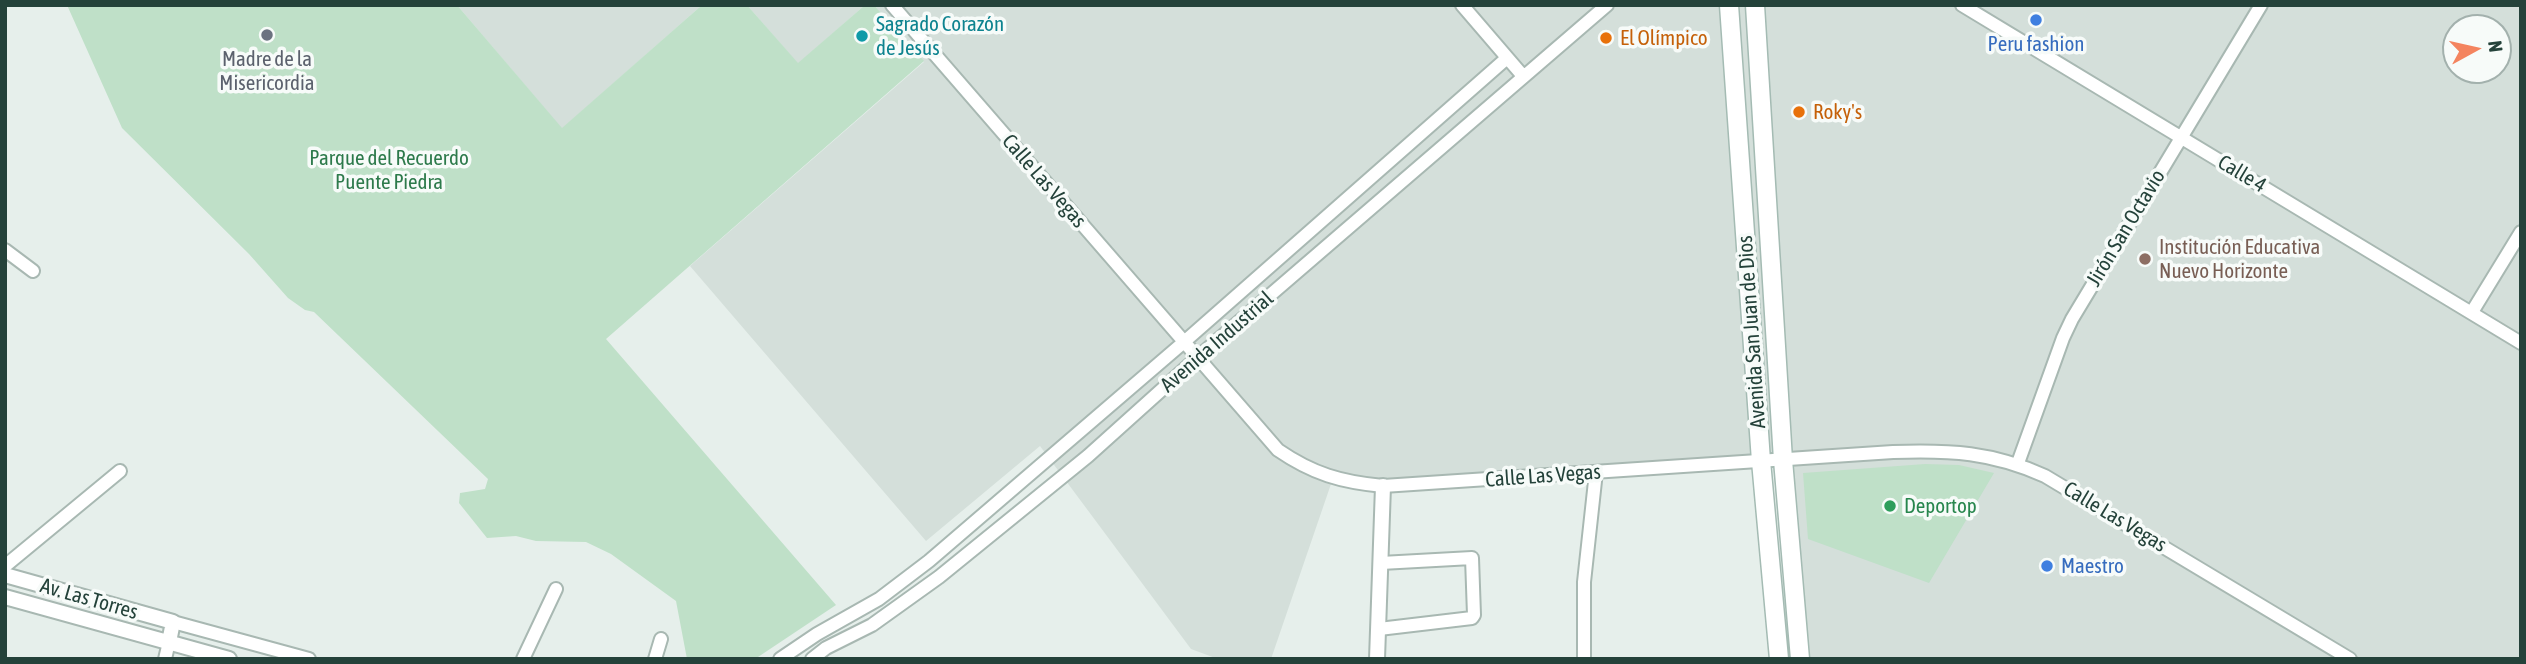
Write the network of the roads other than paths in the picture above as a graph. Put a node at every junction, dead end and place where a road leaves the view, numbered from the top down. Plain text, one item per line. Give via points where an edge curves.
1 (891, 5) edge
2 (1462, 5) edge
3 (1607, 5) edge
4 (1729, 5) edge
5 (1755, 5) edge
6 (1962, 5) edge
7 (2261, 5) edge
8 (1507, 58) junction
9 (1522, 76) junction
10 (2181, 138) junction
11 (2521, 232) edge
12 (5, 250) edge
13 (33, 271) dead end
14 (2472, 312) junction
15 (1184, 342) junction
16 (2521, 343) edge
17 (1197, 358) junction
18 (1783, 460) junction
19 (1760, 461) junction
20 (2018, 463) junction
21 (120, 471) dead end
22 (1596, 472) junction
23 (1383, 486) junction
24 (1381, 563) junction
25 (5, 566) edge
26 (5, 575) edge
27 (556, 589) dead end
28 (5, 597) edge
29 (173, 622) junction
30 (1379, 629) junction
31 (661, 639) dead end
32 (169, 642) junction
33 (165, 659) edge
34 (229, 659) edge
35 (309, 659) edge
36 (523, 659) edge
37 (655, 659) edge
38 (780, 659) edge
39 (812, 659) edge
40 (1377, 659) edge
41 (1584, 659) edge
42 (1779, 659) edge
43 (1800, 659) edge
44 (2350, 659) edge

1 - 15 street, Calle Las Vegas
2 - 8 street
3 - 9 street, Avenida Industrial
4 - 19 main road, Avenida San Juan de Dios
5 - 18 main road, Avenida San Juan de Dios
6 - 10 street, Calle 4
7 - 10 street, Jirón San Octavio
8 - 9 street
8 - 15 street
9 - 17 street, Avenida Industrial
10 - 14 street, Calle 4
10 - 20 street, Jirón San Octavio via 2072,319
11 - 14 street
12 - 13 street
14 - 16 street, Calle 4
15 - 17 street, Calle Las Vegas
15 - 38 street via 929,561 879,599
17 - 23 street, Calle Las Vegas via 1278,450 1298,464 1348,482
17 - 39 street, Avenida Industrial via 1087,456 939,577 872,625
18 - 19 street, Calle Las Vegas
18 - 20 street, Calle Las Vegas via 1946,451
18 - 43 main road, Avenida San Juan de Dios
19 - 22 street, Calle Las Vegas
19 - 42 main road, Avenida San Juan de Dios
20 - 44 street, Calle Las Vegas
21 - 25 street
22 - 23 street, Calle Las Vegas
22 - 41 street via 1584,590
23 - 24 street
24 - 30 street
24 - 30 street via 1472,558 1474,615
26 - 29 street, Av. Las Torres
27 - 36 street
28 - 32 street, Av. Las Torres
29 - 32 street
29 - 35 street, Av. Las Torres
30 - 40 street
31 - 37 street
32 - 33 street
32 - 34 street, Av. Las Torres

